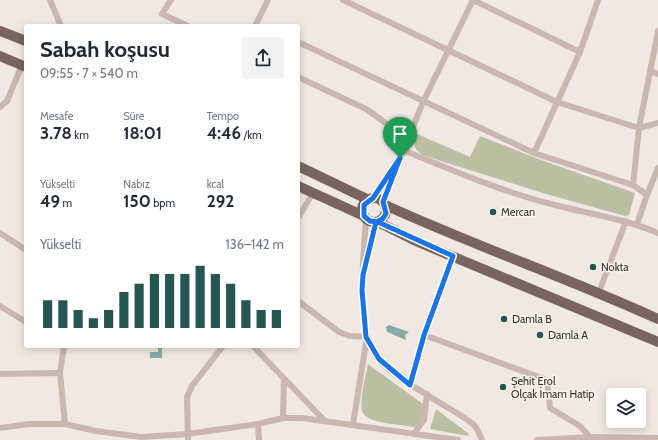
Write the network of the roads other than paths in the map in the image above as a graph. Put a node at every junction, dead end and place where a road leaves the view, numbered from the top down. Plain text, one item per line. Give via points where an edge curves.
1 (50, 0) edge
2 (171, 0) edge
3 (268, 0) edge
4 (343, 0) edge
5 (473, 0) edge
6 (598, 0) edge
7 (60, 24) edge
8 (184, 24) edge
9 (256, 24) edge
10 (0, 31) edge
11 (658, 31) edge
12 (24, 40) edge
13 (300, 43) edge
14 (449, 52) junction
15 (580, 52) junction
16 (0, 56) edge
17 (24, 66) edge
18 (650, 72) junction
19 (658, 74) edge
20 (300, 78) edge
21 (423, 102) junction
22 (557, 102) junction
23 (0, 108) edge
24 (658, 123) edge
25 (639, 128) junction
26 (406, 143) junction
27 (403, 150) junction
28 (534, 152) junction
29 (400, 158) junction
30 (300, 167) edge
31 (658, 168) edge
32 (633, 185) junction
33 (655, 186) edge
34 (300, 187) edge
35 (313, 192) junction
36 (647, 195) junction
37 (371, 199) junction
38 (384, 204) junction
39 (300, 215) edge
40 (371, 220) junction
41 (626, 221) junction
42 (637, 224) junction
43 (0, 233) edge
44 (658, 233) edge
45 (24, 249) edge
46 (453, 256) junction
47 (363, 275) junction
48 (599, 292) junction
49 (300, 303) edge
50 (0, 306) edge
51 (658, 319) edge
52 (24, 321) edge
53 (424, 335) junction
54 (366, 337) junction
55 (658, 342) edge
56 (64, 348) edge
57 (221, 348) edge
58 (255, 348) edge
59 (60, 373) junction
60 (0, 374) edge
61 (284, 379) junction
62 (410, 385) junction
63 (427, 394) junction
64 (283, 418) junction
65 (324, 420) junction
66 (65, 424) junction
67 (258, 424) junction
68 (353, 424) junction
69 (0, 428) edge
70 (415, 432) junction
71 (188, 437) edge
72 (590, 437) junction
73 (658, 438) edge
74 (259, 440) edge
75 (458, 440) edge
76 (482, 440) edge
77 (537, 440) edge

1 - 7 street
2 - 8 street via 162,14
3 - 9 street
4 - 14 street
5 - 14 street
5 - 15 street
6 - 15 street
10 - 12 main road
11 - 18 street
13 - 21 street
14 - 21 street
14 - 22 street
15 - 22 street
16 - 17 main road
17 - 23 street via 7,101
18 - 19 street
18 - 25 street
20 - 26 street via 368,110
21 - 26 street
21 - 28 street
22 - 25 street
22 - 28 street
24 - 25 street
25 - 32 street
26 - 27 street
27 - 29 street
27 - 41 street via 495,187 555,205
28 - 32 street
29 - 37 street
29 - 38 street
30 - 37 main road
31 - 33 street
32 - 36 street
33 - 36 street
34 - 35 main road
35 - 39 street
35 - 40 main road
36 - 42 street
37 - 38 main road
37 - 40 main road via 363,209
38 - 40 main road via 384,217
38 - 48 main road via 432,227
40 - 46 main road
40 - 47 street
40 - 47 street
41 - 42 street
41 - 48 street
42 - 44 street
43 - 45 street
46 - 53 street
46 - 55 main road
47 - 54 street
48 - 51 main road
49 - 54 street via 339,332
50 - 52 street
53 - 62 street
53 - 72 street via 547,380 550,408 580,426
54 - 62 street via 379,359
54 - 68 street
56 - 59 street
57 - 71 street via 192,386 187,397
58 - 61 street
59 - 60 street
59 - 66 street
61 - 64 street
61 - 65 street
62 - 63 street
63 - 70 street via 424,420
63 - 76 street via 475,426
64 - 65 street
64 - 67 street
65 - 68 street
66 - 69 street via 29,424
66 - 71 street via 141,437
67 - 71 street
67 - 74 street
68 - 70 street
70 - 75 street
72 - 73 street
72 - 77 street

